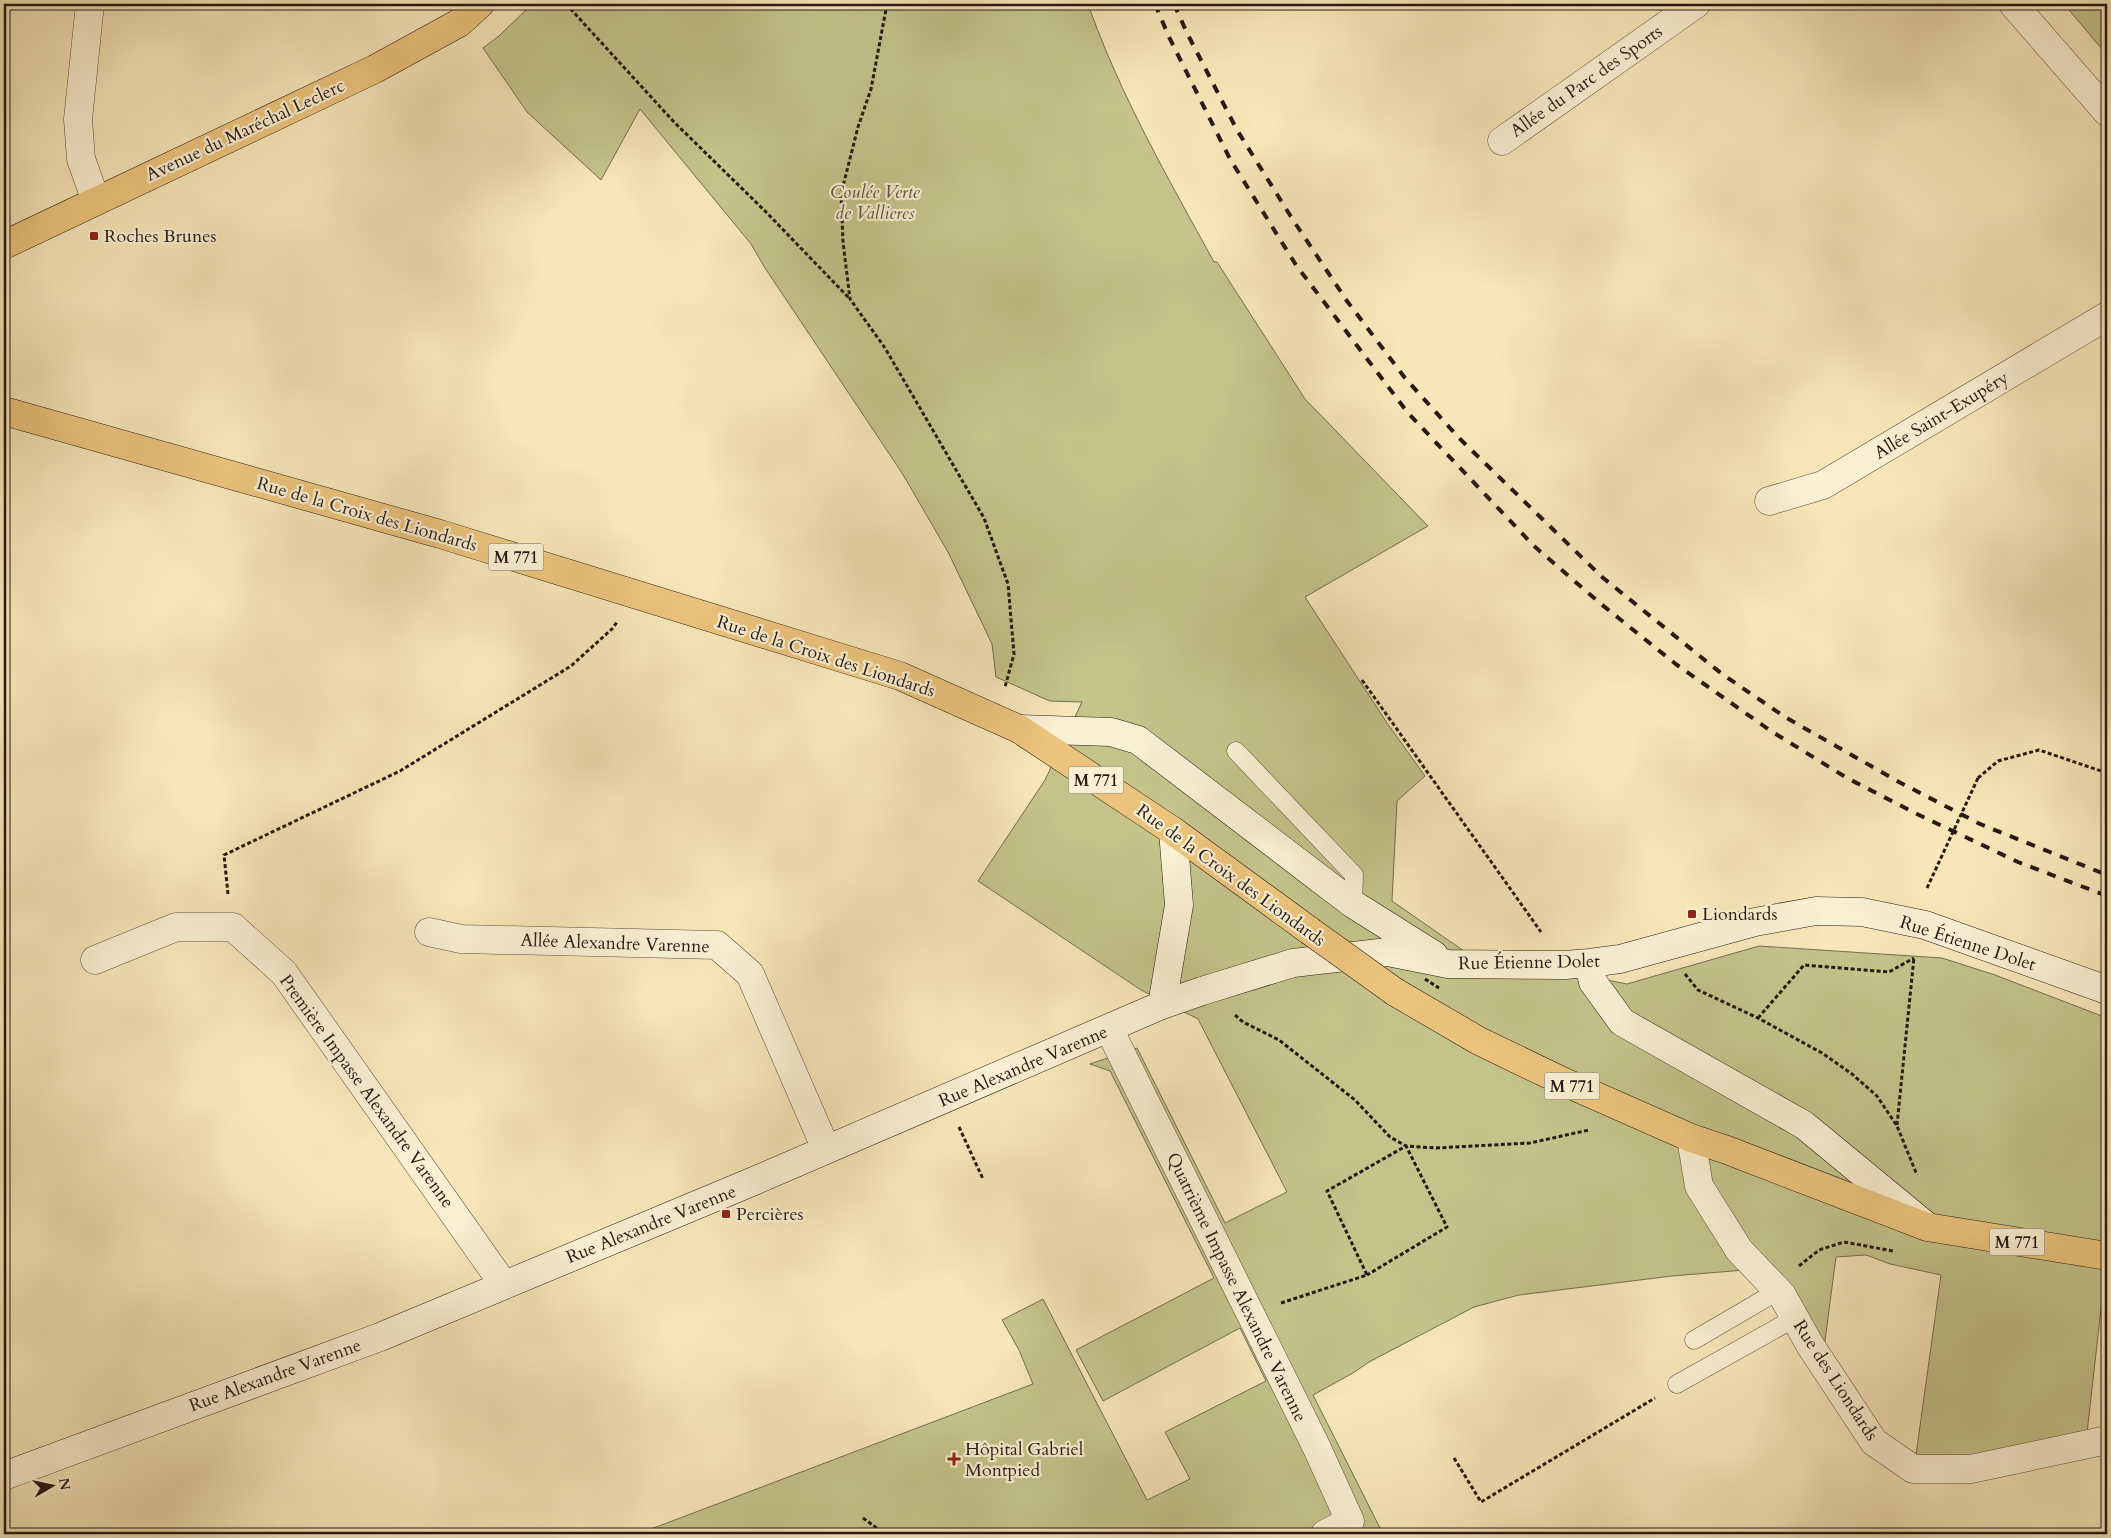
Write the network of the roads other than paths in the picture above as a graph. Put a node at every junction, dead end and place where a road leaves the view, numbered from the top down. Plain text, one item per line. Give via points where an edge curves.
1 (90, 4) edge
2 (480, 4) edge
3 (1696, 4) edge
4 (2013, 4) edge
5 (2107, 112) edge
6 (1502, 141) dead end
7 (96, 201) junction
8 (4, 244) edge
9 (2107, 316) edge
10 (4, 412) edge
11 (1770, 501) dead end
12 (1008, 724) junction
13 (1236, 751) dead end
14 (1173, 831) junction
15 (1353, 904) junction
16 (429, 932) dead end
17 (94, 960) dead end
18 (1294, 963) joint
19 (1448, 964) junction
20 (1577, 964) junction
21 (2107, 990) edge
22 (1162, 1005) junction
23 (1109, 1029) junction
24 (1691, 1138) junction
25 (826, 1149) junction
26 (1927, 1227) junction
27 (2107, 1256) edge
28 (504, 1285) junction
29 (1785, 1302) junction
30 (1694, 1340) dead end
31 (1677, 1384) road end
32 (2107, 1440) edge
33 (4, 1476) edge
34 (1325, 1534) edge

1 - 7 main road via 78,119 81,159
2 - 7 main road, Avenue du Maréchal Leclerc via 459,23 375,69
3 - 6 main road, Allée du Parc des Sports
4 - 5 main road
7 - 8 main road, Avenue du Maréchal Leclerc
9 - 11 main road, Allée Saint-Exupéry via 1823,485
10 - 12 main road, Rue de la Croix des Liondards / M 771 via 440,534 900,676
12 - 14 main road, Rue de la Croix des Liondards / M 771
12 - 15 main road via 1111,732 1138,740
13 - 15 lane via 1354,875
14 - 22 main road via 1179,905
14 - 24 main road, Rue de la Croix des Liondards / M 771, bridge via 1395,992 1479,1041
15 - 19 main road
16 - 25 main road, Allée Alexandre Varenne via 460,939 717,945 750,974
17 - 28 main road, Première Impasse Alexandre Varenne via 176,927 233,928 284,973
18 - 19 main road, Rue Étienne Dolet via 1388,952
18 - 22 main road, Rue Alexandre Varenne
19 - 20 main road, Rue Étienne Dolet
20 - 21 main road, Rue Étienne Dolet via 1620,959 1755,922 1816,911 1862,912 1926,925
20 - 26 main road via 1622,1022 1804,1125
22 - 23 main road, Rue Alexandre Varenne
23 - 25 main road, Rue Alexandre Varenne
23 - 34 main road, Quatrième Impasse Alexandre Varenne via 1350,1521
24 - 26 main road, Rue de la Croix des Liondards / M 771
24 - 29 main road, Rue des Liondards via 1699,1186 1739,1250
25 - 28 main road, Rue Alexandre Varenne
26 - 27 main road, M 771
28 - 33 main road, Rue Alexandre Varenne via 380,1337
29 - 30 lane
29 - 31 lane
29 - 32 main road, Rue des Liondards via 1810,1346 1874,1442 1913,1468 1971,1469

